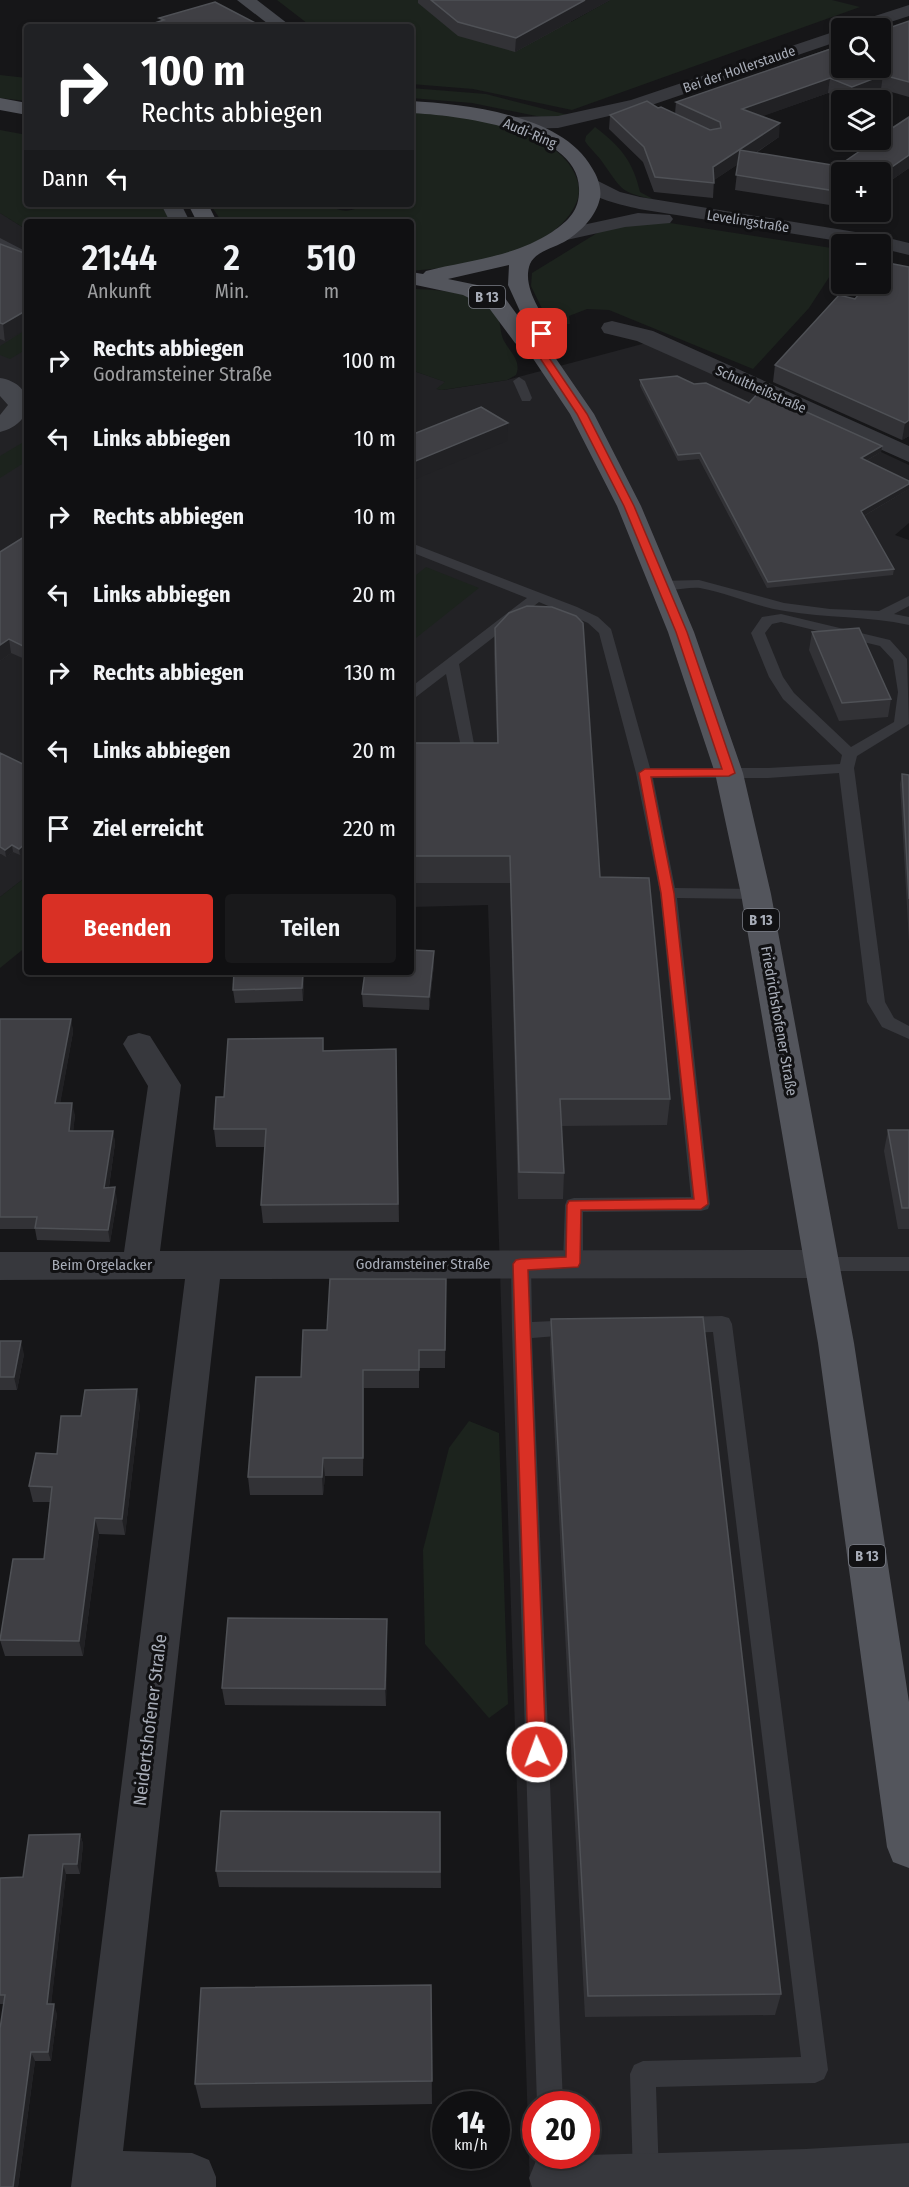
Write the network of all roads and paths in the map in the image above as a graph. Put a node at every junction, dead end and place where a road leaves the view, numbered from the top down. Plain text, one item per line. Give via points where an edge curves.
1 (236, 0) edge
2 (246, 0) edge
3 (879, 0) edge
4 (909, 9) edge
5 (884, 18) edge
6 (263, 24) edge
7 (279, 24) edge
8 (831, 38) edge
9 (0, 104) edge
10 (414, 106) edge
11 (644, 108) junction
12 (17, 117) edge
13 (512, 123) junction
14 (568, 152) junction
15 (590, 183) junction
16 (562, 235) junction
17 (0, 241) edge
18 (831, 244) edge
19 (909, 249) edge
20 (891, 253) edge
21 (526, 254) junction
22 (24, 255) edge
23 (909, 255) edge
24 (414, 277) edge
25 (414, 278) edge
26 (612, 328) dead end
27 (540, 352) junction
28 (24, 376) edge
29 (519, 381) dead end
30 (0, 385) edge
31 (526, 398) dead end
32 (24, 422) edge
33 (0, 425) edge
34 (0, 436) edge
35 (909, 455) edge
36 (414, 548) edge
37 (662, 585) junction
38 (537, 597) junction
39 (909, 600) edge
40 (881, 615) junction
41 (909, 621) edge
42 (451, 663) junction
43 (414, 692) edge
44 (467, 749) edge
45 (848, 761) junction
46 (645, 773) junction
47 (729, 773) junction
48 (668, 893) junction
49 (756, 894) junction
50 (909, 1033) edge
51 (139, 1044) dead end
52 (573, 1263) junction
53 (521, 1264) junction
54 (822, 1264) junction
55 (909, 1264) edge
56 (140, 1265) junction
57 (204, 1265) junction
58 (0, 1266) edge
59 (663, 1326) edge
60 (592, 1328) edge
61 (522, 1329) junction
62 (909, 1847) edge
63 (550, 2091) edge
64 (909, 2167) edge
65 (569, 2169) edge
66 (646, 2178) junction
67 (807, 2180) edge
68 (95, 2181) edge
69 (192, 2187) edge

1 - 6 main road
2 - 7 main road
3 - 4 street
4 - 5 street
8 - 11 street, Bei der Hollerstaude
9 - 12 main road
10 - 13 main road, Audi-Ring via 467,112
11 - 13 street, Bei der Hollerstaude via 558,122
11 - 14 street, Bei der Hollerstaude via 581,131
13 - 14 main road, Audi-Ring via 539,133
14 - 15 main road, Audi-Ring via 582,166
15 - 16 main road, B 13 via 584,212
15 - 19 street, Levelingstraße via 613,196 639,203
16 - 18 street, Levelingstraße via 647,218
16 - 21 main road, B 13
17 - 22 lane
20 - 23 street
21 - 24 main road, B 13 via 478,268
21 - 27 main road, Friedrichshofener Straße / B 13 via 518,280 542,334
25 - 27 main road, Friedrichshofener Straße / B 13 via 469,290 497,303
26 - 35 street, Schultheißstraße via 645,336
27 - 37 main road, Friedrichshofener Straße / B 13 via 582,414 629,506
28 - 30 main road
29 - 31 lane
30 - 33 main road via 20,405 14,416
32 - 34 main road
36 - 38 lane
37 - 40 lane via 699,584 783,606
37 - 47 main road, Friedrichshofener Straße / B 13
38 - 42 lane
38 - 46 lane via 593,620 606,632
39 - 40 lane
40 - 41 lane
42 - 43 lane
42 - 44 lane
45 - 45 lane via 788,696 776,677 758,633 767,620 781,618 864,636 885,643 900,659 905,692 901,724
45 - 47 lane
45 - 50 lane via 876,1002 884,1021
46 - 47 lane
46 - 48 lane
47 - 49 main road, Friedrichshofener Straße / B 13
48 - 49 lane
48 - 52 lane via 701,1204 574,1205
49 - 54 main road, Friedrichshofener Straße / B 13
51 - 56 street via 165,1085
52 - 53 street, Godramsteiner Straße
52 - 54 street, Godramsteiner Straße
53 - 57 street, Godramsteiner Straße
53 - 61 lane
54 - 55 lane
54 - 62 main road, Friedrichshofener Straße / B 13
56 - 57 street, Beim Orgelacker
56 - 58 street, Beim Orgelacker
57 - 68 street, Neidertshofener Straße
59 - 66 lane via 722,1324 814,2070 643,2074
60 - 61 lane
61 - 63 lane
64 - 67 street
65 - 66 street
66 - 67 street
68 - 69 street, Neidertshofener Straße via 192,2177

